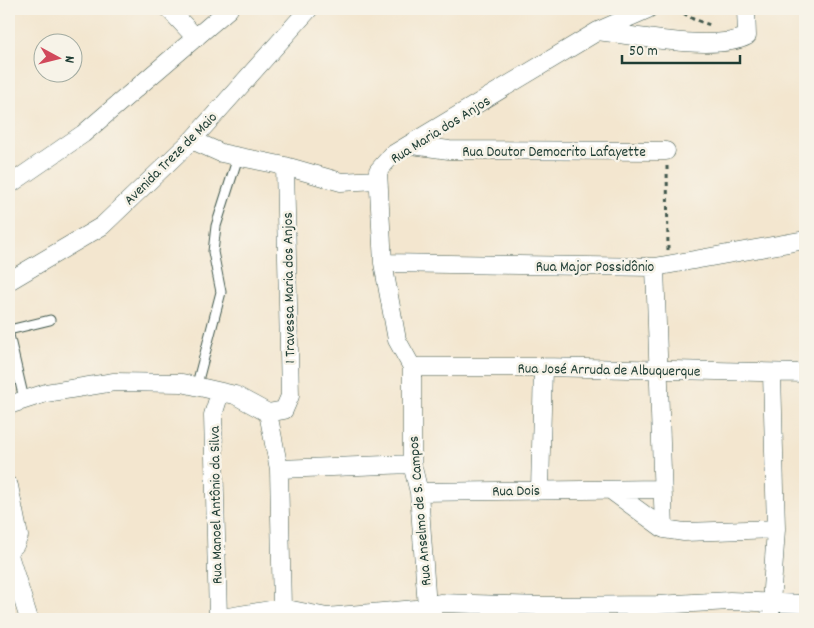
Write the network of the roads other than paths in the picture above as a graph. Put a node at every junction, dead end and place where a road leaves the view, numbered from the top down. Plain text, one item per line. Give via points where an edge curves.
1 (169, 9) edge
2 (229, 9) edge
3 (309, 9) edge
4 (648, 9) edge
5 (746, 9) edge
6 (598, 31) junction
7 (196, 38) junction
8 (192, 140) junction
9 (412, 145) junction
10 (666, 151) road end
11 (238, 157) junction
12 (285, 166) junction
13 (377, 180) junction
14 (9, 185) edge
15 (805, 240) edge
16 (383, 263) junction
17 (662, 266) junction
18 (9, 281) edge
19 (50, 320) dead end
20 (9, 330) edge
21 (9, 335) edge
22 (412, 367) junction
23 (543, 367) junction
24 (658, 369) junction
25 (772, 373) junction
26 (805, 373) edge
27 (196, 388) junction
28 (220, 393) junction
29 (16, 402) edge
30 (276, 411) junction
31 (412, 464) junction
32 (278, 469) junction
33 (9, 486) edge
34 (662, 489) junction
35 (540, 490) junction
36 (612, 491) junction
37 (419, 492) junction
38 (664, 529) junction
39 (776, 529) junction
40 (9, 550) edge
41 (9, 554) edge
42 (805, 604) edge
43 (282, 608) junction
44 (436, 610) edge
45 (771, 611) edge
46 (658, 612) edge
47 (542, 613) edge
48 (216, 618) edge
49 (327, 618) edge
50 (29, 619) edge

1 - 7 street
2 - 7 street
3 - 8 street, Avenida Treze de Maio
4 - 6 street, Rua Maria dos Anjos
5 - 6 street via 747,36 737,41 669,41
6 - 9 street, Rua Maria dos Anjos
7 - 14 street via 83,134
8 - 11 street
8 - 18 street, Avenida Treze de Maio via 102,226
9 - 10 street, Rua Doutor Democrito Lafayette via 449,150
9 - 13 street, Rua Maria dos Anjos via 392,155 378,171
11 - 12 street
11 - 27 lane via 216,226 213,252 221,292
12 - 13 street via 341,182
12 - 30 street, 1 Travessa Maria dos Anjos via 290,396
13 - 16 street, Rua Anselmo de S. Campos
15 - 17 street, Rua Major Possidônio
16 - 17 street, Rua Major Possidônio
16 - 22 street, Rua Anselmo de S. Campos via 397,340
17 - 24 street
19 - 20 lane
21 - 29 lane
22 - 23 street, Rua José Arruda de Albuquerque
22 - 31 street, Rua Anselmo de S. Campos
23 - 24 street, Rua José Arruda de Albuquerque
23 - 35 street
24 - 25 street, Rua José Arruda de Albuquerque
24 - 34 street
25 - 26 street, Rua José Arruda de Albuquerque
25 - 39 street
27 - 28 street
27 - 29 street via 182,383 114,382 46,393
28 - 30 street via 235,395
28 - 48 street, Rua Manoel Antônio da Silva via 213,415
30 - 32 street
31 - 32 street
31 - 37 street, Rua Anselmo de S. Campos
32 - 43 street
33 - 40 street via 20,536
34 - 36 street, Rua Dois
34 - 38 street
35 - 36 street, Rua Dois
35 - 37 street, Rua Dois
36 - 38 street
37 - 44 street, Rua Anselmo de S. Campos
38 - 39 street via 684,532
39 - 45 street
41 - 50 street
42 - 45 street
43 - 48 street
43 - 49 street
44 - 47 street
44 - 49 street
45 - 46 street via 730,601
46 - 47 street

